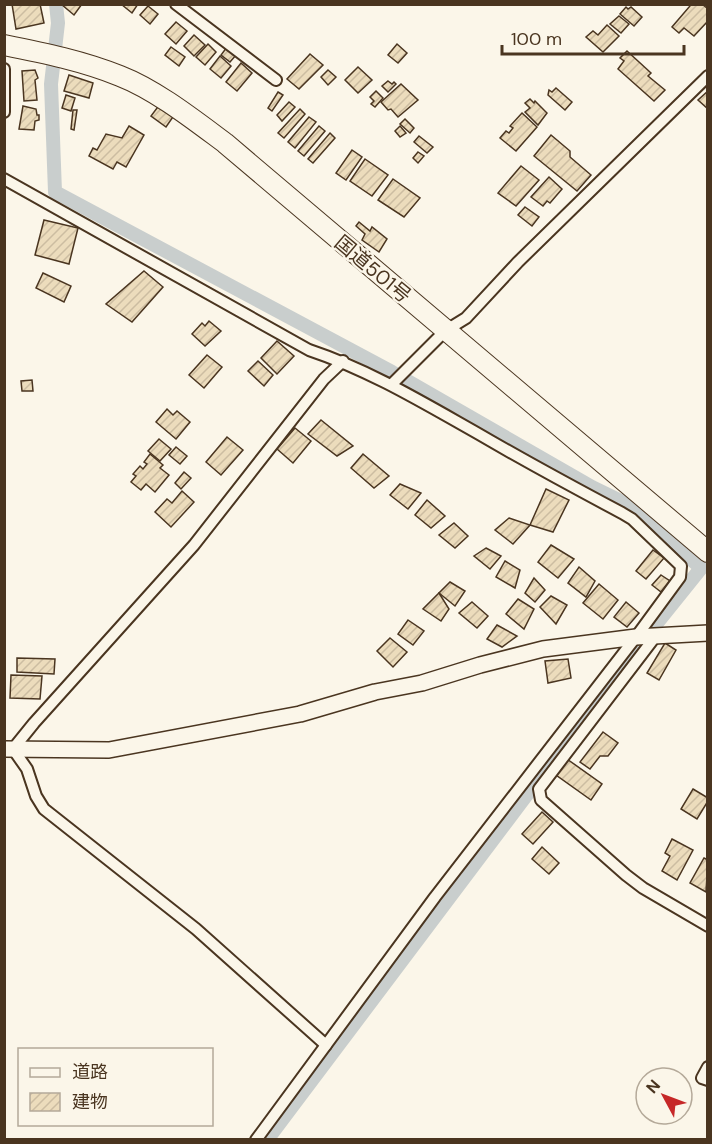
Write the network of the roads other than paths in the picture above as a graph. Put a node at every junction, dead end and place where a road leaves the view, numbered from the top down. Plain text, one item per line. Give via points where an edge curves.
1 (176, 4) edge
2 (4, 45) edge
3 (4, 69) edge
4 (708, 76) edge
5 (276, 80) dead end
6 (4, 111) edge
7 (4, 179) edge
8 (446, 331) junction
9 (343, 361) junction
10 (396, 379) junction
11 (706, 551) edge
12 (708, 633) edge
13 (636, 637) junction
14 (655, 637) junction
15 (9, 749) edge
16 (708, 926) edge
17 (326, 1045) junction
18 (708, 1067) edge
19 (708, 1080) edge
20 (256, 1140) edge

1 - 5 street
2 - 8 highway, 国道501号 via 123,76 179,109 225,143
3 - 6 street
4 - 8 street via 466,318
7 - 9 street via 309,350
8 - 10 street
8 - 11 highway, 国道501号
9 - 10 street
9 - 15 street via 310,396 194,545
10 - 13 street via 542,470 633,519 681,566 680,577
12 - 14 street
13 - 14 street
13 - 15 street via 543,650 300,714 109,750
13 - 17 street
14 - 16 street via 540,789 541,800 643,888
15 - 17 street via 27,769 44,809 196,929
17 - 20 street
18 - 19 street via 702,1078

